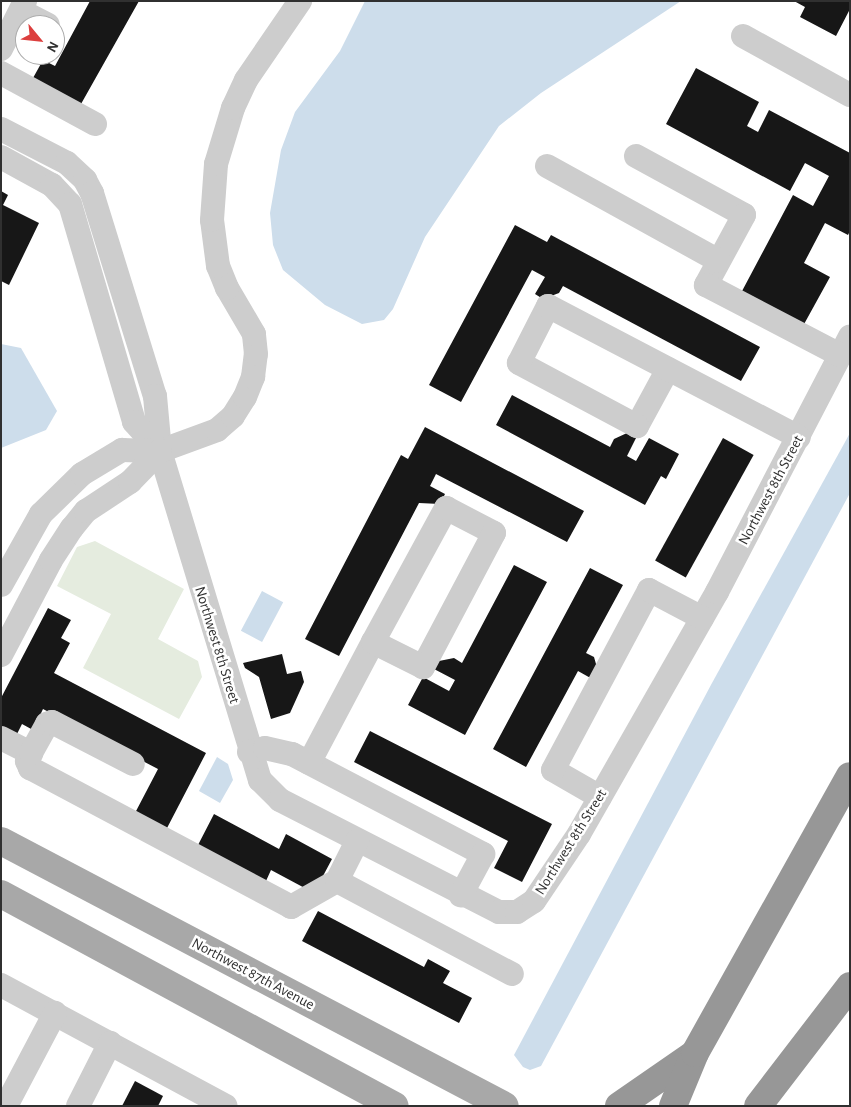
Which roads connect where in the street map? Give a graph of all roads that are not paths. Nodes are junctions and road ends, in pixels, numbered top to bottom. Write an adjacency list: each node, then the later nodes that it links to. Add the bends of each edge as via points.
1 (300, 1): 17 (street, via 246,80 233,108 216,164 213,240 227,288 254,334 253,378 233,416 217,430)
2 (23, 6): 3 (street); 5 (street)
3 (36, 15)
4 (743, 36): 7 (street)
5 (1, 49)
6 (1, 73): 8 (street)
7 (848, 90)
8 (95, 124)
9 (1, 129): 17 (street, via 68,163 85,180 92,193 155,396)
10 (636, 156): 13 (street, via 744,215)
11 (1, 157): 17 (street, via 52,185 70,204 134,422)
12 (547, 166): 13 (street)
13 (719, 261): 14 (street, via 706,285)
14 (845, 346): 16 (street, Northwest 8th Street)
15 (668, 369): 15 (street, via 548,306 519,363 637,426); 16 (street)
16 (799, 437): 19 (street, Northwest 8th Street)
17 (160, 451): 18 (street, via 122,450 82,474 41,514); 21 (street, via 130,482 98,502 72,528 51,560); 23 (street, Northwest 8th Street)
18 (1, 586)
19 (702, 618): 28 (street, Northwest 8th Street); 28 (street, via 649,590 554,770)
20 (373, 642): 20 (street, via 446,508 494,533 423,667); 25 (street)
21 (1, 655)
22 (1, 738): 24 (street)
23 (249, 752): 25 (street, via 265,748 281,750); 30 (street, Northwest 8th Street, via 260,780 269,791)
24 (31, 753): 26 (street, via 47,724 52,722); 31 (street, via 27,761 30,768 291,907)
25 (309, 763): 33 (street, via 483,854)
26 (134, 764)
27 (850, 776): 39 (highway)
28 (600, 797): 33 (street, Northwest 8th Street, via 548,882 526,908 508,914)
29 (1, 841): 44 (main road, Northwest 87th Avenue)
30 (357, 841): 31 (street); 33 (street, Northwest 8th Street)
31 (337, 881): 34 (street)
32 (1, 894): 43 (main road)
33 (461, 895)
34 (512, 974)
35 (1, 985): 37 (street)
36 (850, 986): 47 (highway)
37 (55, 1013): 38 (street); 40 (street)
38 (110, 1043): 41 (street); 42 (street)
39 (695, 1053): 45 (highway); 46 (highway)
40 (7, 1104)
41 (78, 1106)
42 (226, 1106)
43 (396, 1106)
44 (505, 1106)
45 (619, 1106)
46 (673, 1106)
47 (758, 1106)

